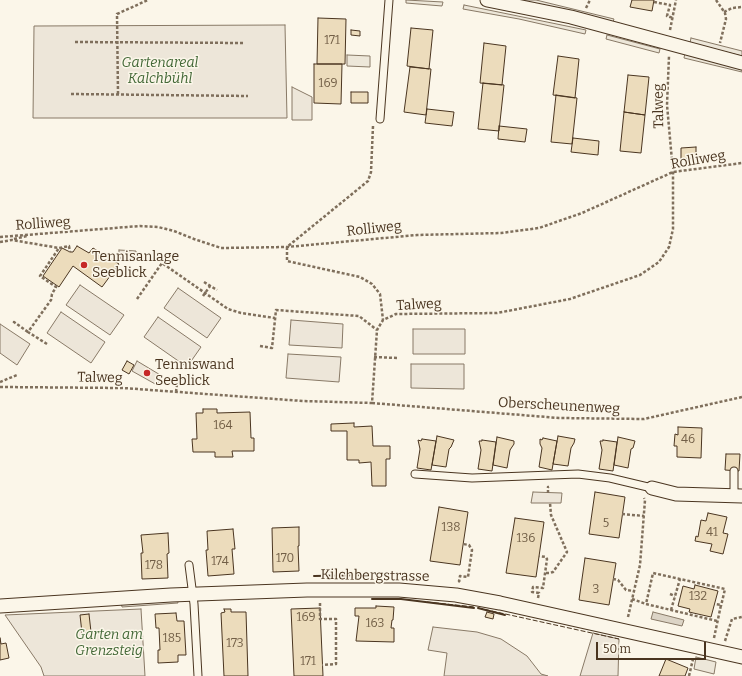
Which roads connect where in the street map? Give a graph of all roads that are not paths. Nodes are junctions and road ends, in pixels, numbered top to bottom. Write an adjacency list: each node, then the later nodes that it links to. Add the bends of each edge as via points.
1 (389, 0): 4 (lane)
2 (487, 0): 3 (street, via 571,17)
3 (742, 63)
4 (380, 119)
5 (734, 471): 8 (lane)
6 (415, 474): 7 (lane, via 472,478 578,474 610,478)
7 (652, 488): 8 (street, via 676,494)
8 (738, 496)
9 (189, 565): 10 (lane)
10 (193, 594): 11 (street, Kilchbergstrasse); 12 (street, Kilchbergstrasse, via 354,590 428,592 500,603); 13 (lane)
11 (0, 606)
12 (742, 657)
13 (198, 676)

